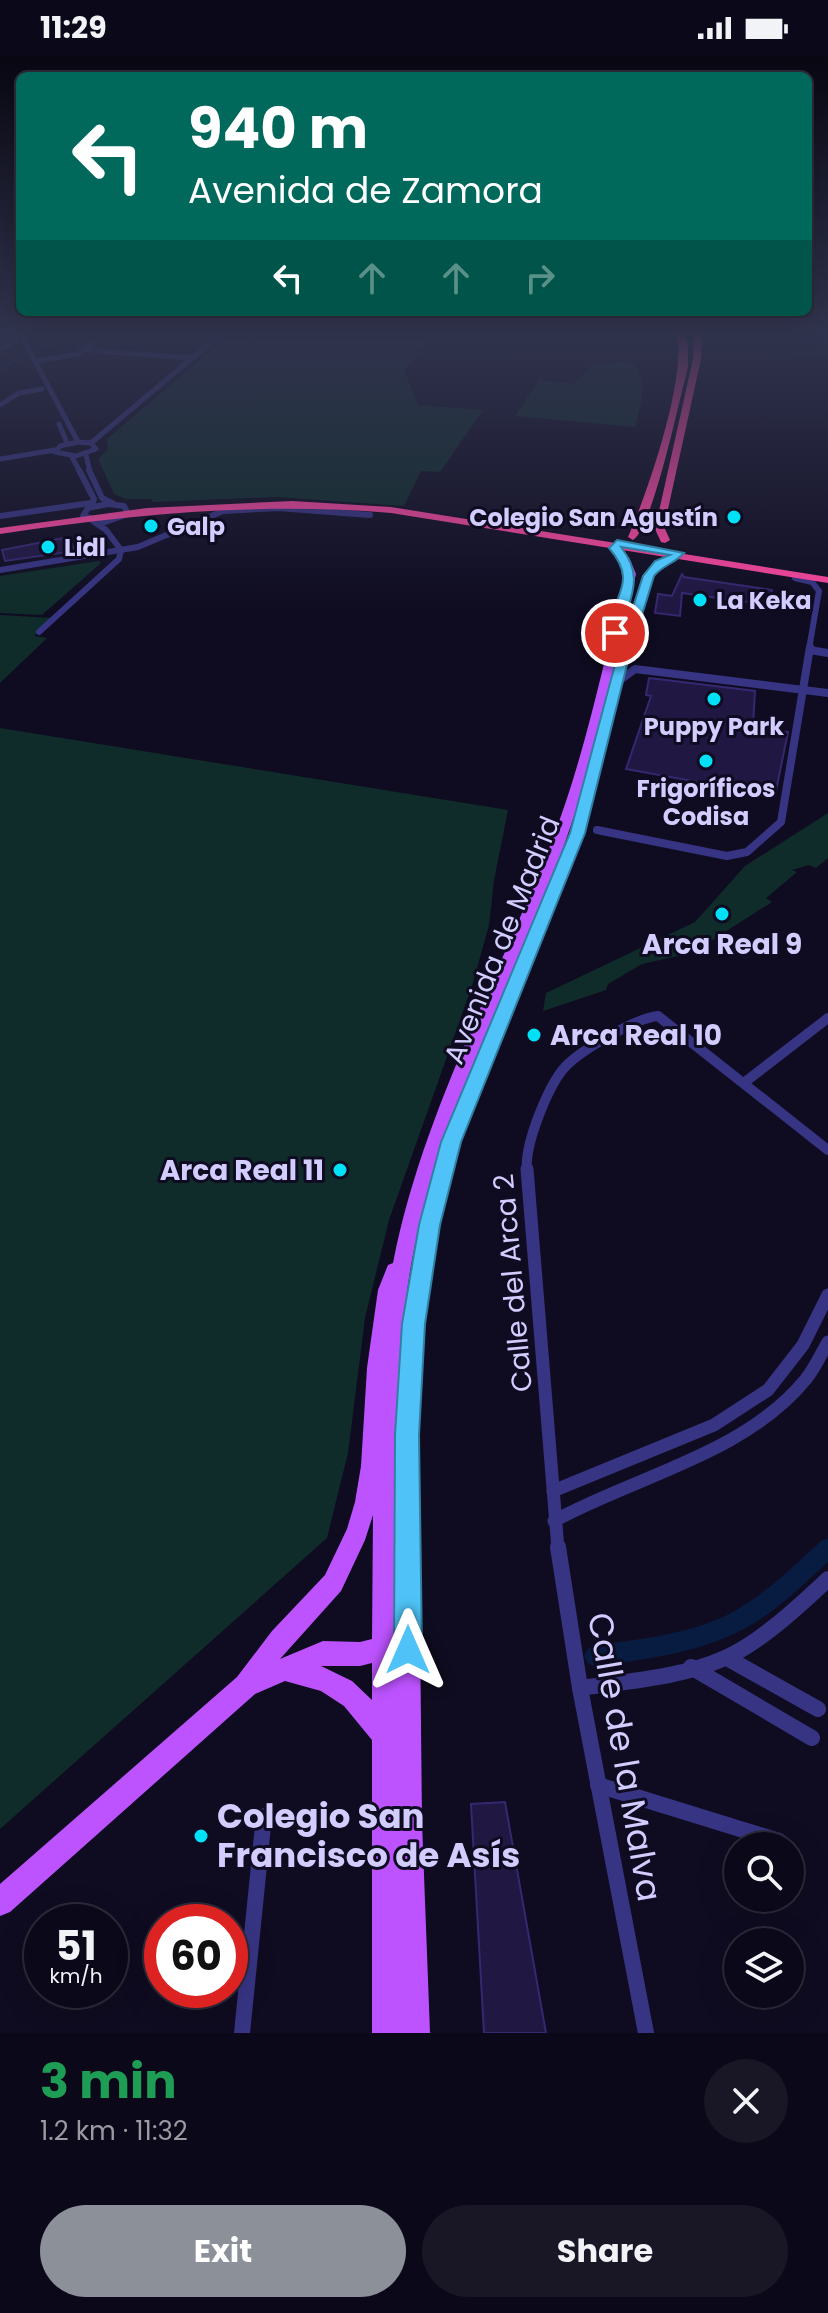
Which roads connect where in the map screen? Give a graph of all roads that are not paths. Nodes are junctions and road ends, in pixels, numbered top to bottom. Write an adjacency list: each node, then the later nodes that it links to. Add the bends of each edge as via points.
1 (59, 425): 9 (street)
2 (68, 425): 7 (street)
3 (111, 425): 8 (street)
4 (668, 425): 23 (highway, Avenida de Madrid, via 647,506)
5 (682, 425): 15 (highway)
6 (692, 425): 15 (highway, via 682,472)
7 (78, 442): 8 (street); 9 (street)
8 (91, 442): 11 (street, via 96,449)
9 (67, 443): 10 (street)
10 (56, 452): 12 (street); 13 (street)
11 (86, 455): 12 (street); 16 (street, via 102,498)
12 (72, 457): 17 (street)
13 (0, 459)
14 (0, 508): 19 (street)
15 (663, 509): 24 (highway, via 660,529)
16 (123, 510): 17 (highway); 17 (street); 20 (highway, via 323,504); 22 (street)
17 (88, 513): 19 (street); 21 (highway); 22 (street)
18 (370, 515): 25 (street, via 228,510)
19 (0, 516)
20 (499, 526): 23 (highway); 23 (highway, via 588,547)
21 (0, 529)
22 (112, 534): 25 (street)
23 (623, 547): 24 (highway); 24 (highway); 26 (highway); 44 (main road, Avenida de Madrid, via 631,574 572,801 447,1108)
24 (673, 549): 26 (highway); 28 (highway); 29 (highway)
25 (121, 550): 27 (street); 32 (street, via 119,559)
26 (659, 563): 35 (main road, Avenida de Madrid, via 648,576)
27 (0, 570)
28 (762, 571): 29 (highway); 30 (street, via 812,582 819,591)
29 (828, 577)
30 (816, 613): 31 (street); 33 (street)
31 (828, 615)
32 (39, 632)
33 (810, 650): 34 (street); 38 (street)
34 (828, 653)
35 (623, 657): 36 (street); 37 (main road, Avenida de Madrid)
36 (635, 669): 37 (street); 38 (street)
37 (616, 683): 50 (main road, Avenida de Madrid, via 577,833 451,1142 429,1225 414,1324 408,1419)
38 (803, 690): 39 (street); 40 (street, via 781,822 747,852 727,856)
39 (828, 693)
40 (597, 830)
41 (828, 1018): 42 (street)
42 (745, 1082): 43 (street, Calle del Arca 2); 47 (street, Calle del Arca 2, via 666,1020 647,1017 565,1067 532,1130 526,1163)
43 (828, 1150)
44 (408, 1240): 51 (main road, Avenida de Madrid, via 389,1383); 55 (main road, Avenida de Madrid, via 388,1290 372,1466 357,1532 333,1583 280,1639)
45 (828, 1295): 47 (street, via 803,1345 768,1390 714,1425)
46 (828, 1342): 48 (street, via 800,1385 731,1440 585,1501)
47 (553, 1491): 48 (street, Calle de la Malva)
48 (554, 1521): 56 (street, Calle de la Malva)
49 (828, 1579): 52 (street, via 788,1616)
50 (408, 1624): 51 (main road); 66 (main road, Avenida de Madrid)
51 (383, 1648): 54 (main road, via 360,1654 323,1653); 58 (main road, Avenida de Madrid)
52 (727, 1658): 53 (street); 57 (street)
53 (691, 1667): 56 (street, via 676,1674); 59 (street)
54 (288, 1670): 55 (main road); 58 (main road, via 326,1678 353,1694)
55 (246, 1686): 63 (main road)
56 (580, 1688): 60 (street, Calle de la Malva)
57 (818, 1709)
58 (383, 1734): 65 (main road, Avenida de Madrid)
59 (812, 1738)
60 (598, 1785): 62 (street); 67 (street, Calle de la Malva)
61 (264, 1816): 64 (street)
62 (750, 1832)
63 (0, 1902)
64 (242, 2033)
65 (387, 2033)
66 (415, 2033)
67 (646, 2033)

